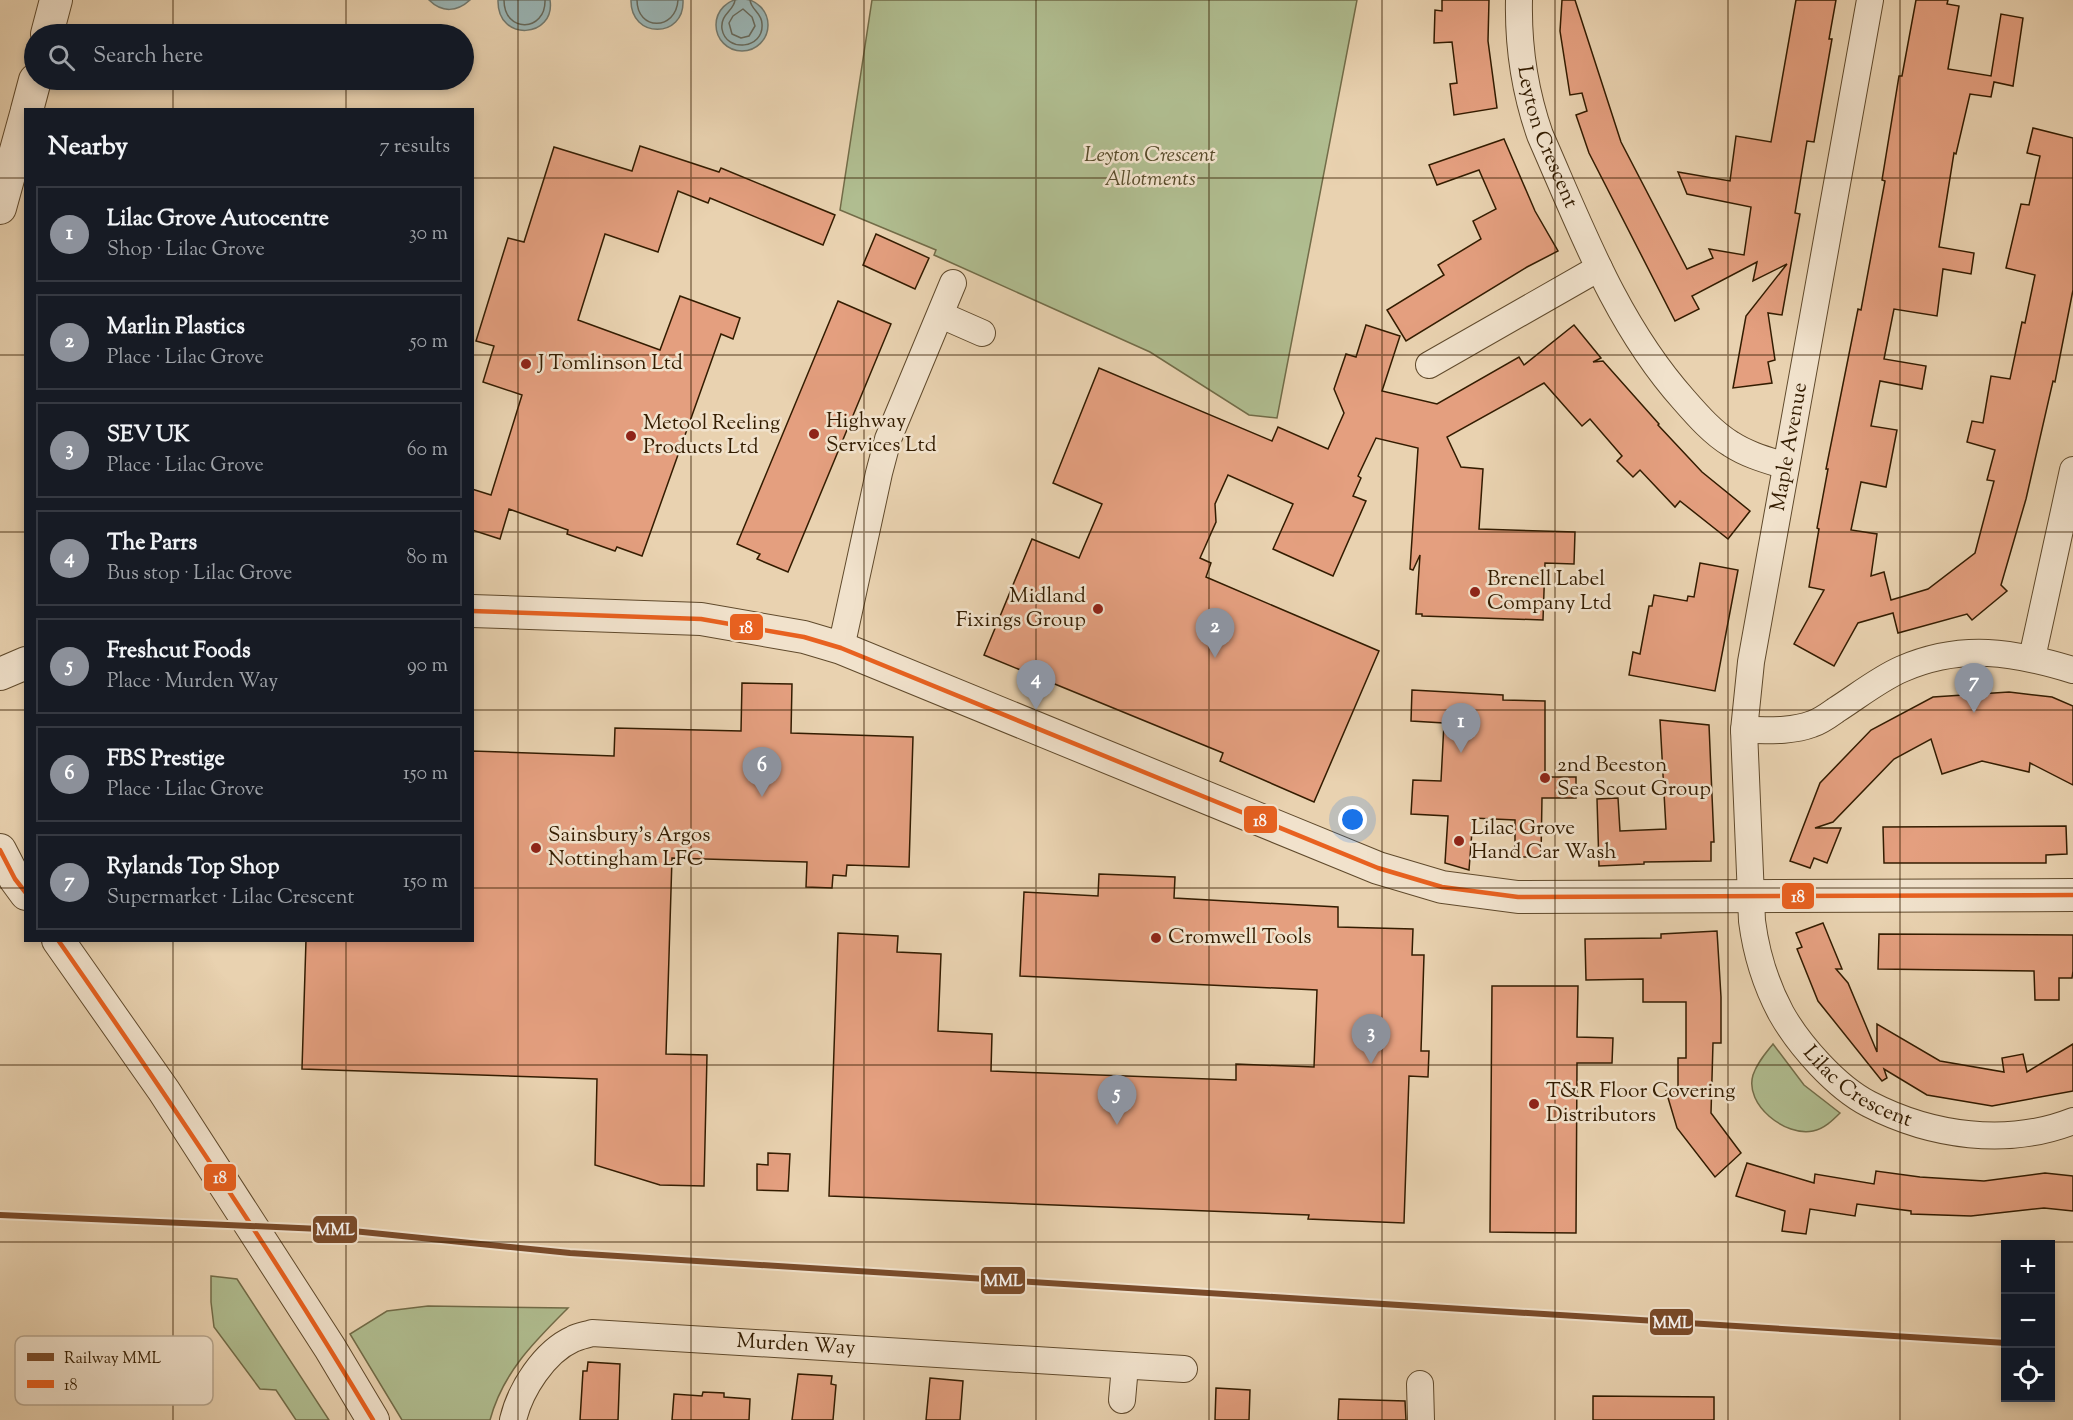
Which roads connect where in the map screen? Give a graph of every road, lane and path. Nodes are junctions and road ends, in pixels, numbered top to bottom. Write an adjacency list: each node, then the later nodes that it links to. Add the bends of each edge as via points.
1 (56, 0): 4 (street)
2 (1519, 0): 9 (street, Leyton Crescent, via 1524,81 1531,110)
3 (1869, 0): 14 (street, Maple Avenue)
4 (50, 24)
5 (32, 90): 6 (street)
6 (28, 108)
7 (24, 121): 8 (street)
8 (0, 208)
9 (1599, 268): 13 (street); 14 (street, Leyton Crescent, via 1642,346 1699,417 1729,443 1752,456)
10 (953, 283): 11 (street)
11 (941, 315): 12 (street); 17 (street, via 888,439)
12 (982, 333)
13 (1429, 365)
14 (1786, 466): 22 (street, Maple Avenue, via 1751,662)
15 (2073, 470): 18 (street)
16 (474, 611): 17 (street, via 701,619 804,637)
17 (841, 648): 26 (street, via 1378,867 1442,887 1518,897)
18 (2032, 658): 20 (street); 22 (street, via 1978,652 1945,656 1903,669 1814,724 1791,729)
19 (24, 664): 21 (street)
20 (2073, 670)
21 (0, 674)
22 (1744, 730): 26 (street, Maple Avenue)
23 (0, 850): 24 (street)
24 (14, 880)
25 (2073, 895): 26 (street)
26 (1750, 897): 28 (street, Lilac Crescent, via 1755,946 1780,1012 1820,1064 1868,1103 1935,1130 1966,1134 2004,1136)
27 (59, 942): 33 (street, via 164,1091)
28 (2073, 1121)
29 (1125, 1366): 30 (street, Murden Way); 32 (street); 34 (street, Murden Way, via 592,1333 572,1339 555,1351 534,1374)
30 (1184, 1369)
31 (1420, 1384): 35 (street)
32 (1122, 1400)
33 (373, 1420)
34 (513, 1420)
35 (1421, 1420)

